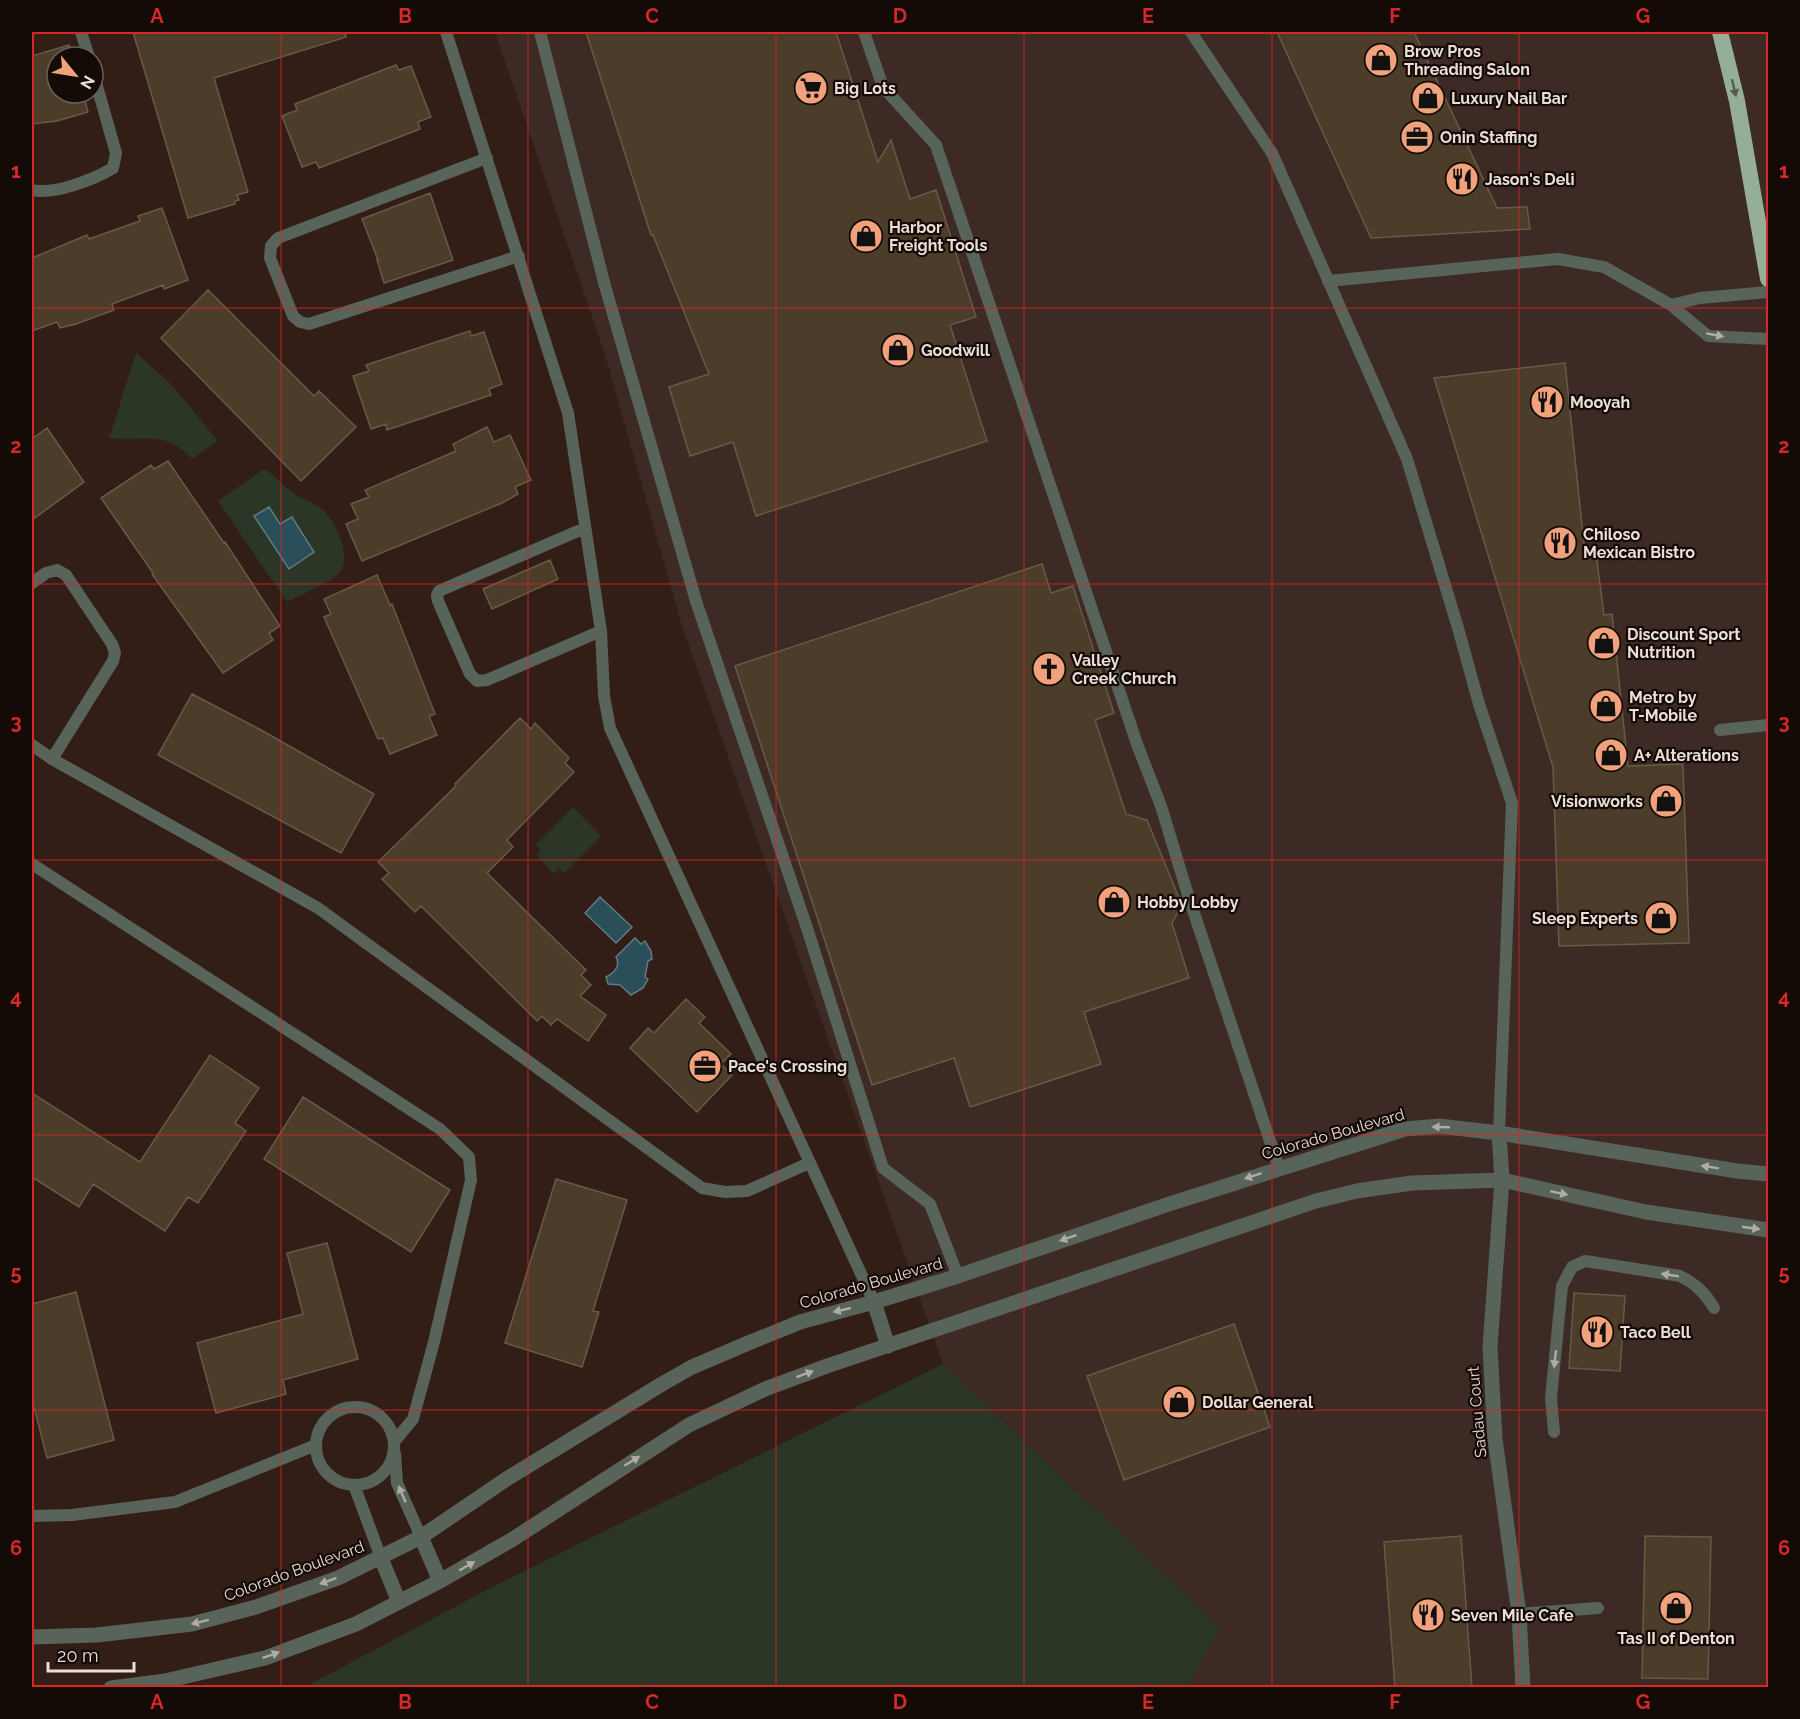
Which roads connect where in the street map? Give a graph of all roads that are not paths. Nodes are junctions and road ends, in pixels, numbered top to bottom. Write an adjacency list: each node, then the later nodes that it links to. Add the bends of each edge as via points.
1 (446, 32): 7 (lane)
2 (540, 32): 29 (lane, via 605,286 696,601 883,1168 930,1204)
3 (864, 32): 25 (lane, via 883,87 936,145 1161,806)
4 (1191, 32): 11 (lane, via 1272,153)
5 (1720, 32): 10 (highway, one-way to 10, via 1737,101)
6 (102, 105): 8 (lane, via 116,153 113,168 97,178 75,184 43,192)
7 (487, 158): 9 (lane); 9 (lane, via 278,238 271,246 270,258 293,315 309,324)
8 (32, 190)
9 (519, 256): 15 (lane, via 568,413)
10 (1768, 279)
11 (1329, 281): 13 (lane, via 1558,259 1604,267); 23 (lane, via 1407,459 1512,803)
12 (1768, 292): 13 (lane, via 1700,298)
13 (1671, 305): 14 (lane, one-way to 14, via 1708,336)
14 (1768, 339)
15 (585, 528): 17 (lane); 17 (lane, via 437,595 470,674 477,681)
16 (32, 583): 21 (lane, via 57,570 66,575 115,653)
17 (601, 630): 24 (lane, via 604,696 610,728)
18 (1768, 726): 19 (lane)
19 (1720, 730)
20 (32, 745): 21 (lane)
21 (52, 759): 24 (lane, via 318,908 702,1188 747,1191)
22 (32, 864): 35 (lane, via 440,1129 469,1157 471,1180 431,1351 413,1419)
23 (1499, 1133): 25 (street, Colorado Boulevard, one-way to 25, via 1439,1126 1405,1129); 26 (street, Colorado Boulevard, one-way to 23); 27 (street, Sadau Court)
24 (809, 1163): 30 (lane)
25 (1279, 1168): 29 (street, Colorado Boulevard, one-way to 29)
26 (1768, 1174)
27 (1502, 1180): 28 (street, one-way to 28, via 1646,1212); 32 (street, via 1412,1183 1316,1201); 43 (street, Sadau Court, via 1490,1347 1495,1439)
28 (1768, 1230)
29 (958, 1276): 30 (street, Colorado Boulevard)
30 (873, 1302): 32 (street); 38 (street, Colorado Boulevard, one-way to 38, via 800,1322 692,1367 508,1478)
31 (1714, 1308): 33 (lane, one-way to 33, via 1704,1293 1680,1276 1585,1261 1572,1267 1562,1286 1551,1398)
32 (888, 1346): 40 (street, one-way to 32, via 513,1539 689,1425 765,1389)
33 (1554, 1432)
34 (316, 1445): 35 (lane, via 319,1432 331,1417 348,1408 361,1407 383,1419 391,1430); 36 (lane, via 321,1463 331,1477); 37 (lane, via 174,1502)
35 (394, 1445): 36 (lane, via 391,1460 377,1479); 38 (lane, one-way to 35, via 397,1483)
36 (354, 1485): 39 (lane)
37 (32, 1516)
38 (421, 1537): 39 (street, Colorado Boulevard); 40 (street)
39 (381, 1558): 41 (street); 44 (street, Colorado Boulevard, one-way to 44, via 256,1607 192,1624 97,1635)
40 (440, 1581): 41 (street)
41 (399, 1602): 45 (street, one-way to 41, via 165,1681 265,1658 356,1624)
42 (1598, 1608): 43 (lane)
43 (1519, 1614): 46 (street, Sadau Court)
44 (32, 1637)
45 (111, 1688)
46 (1523, 1688)

